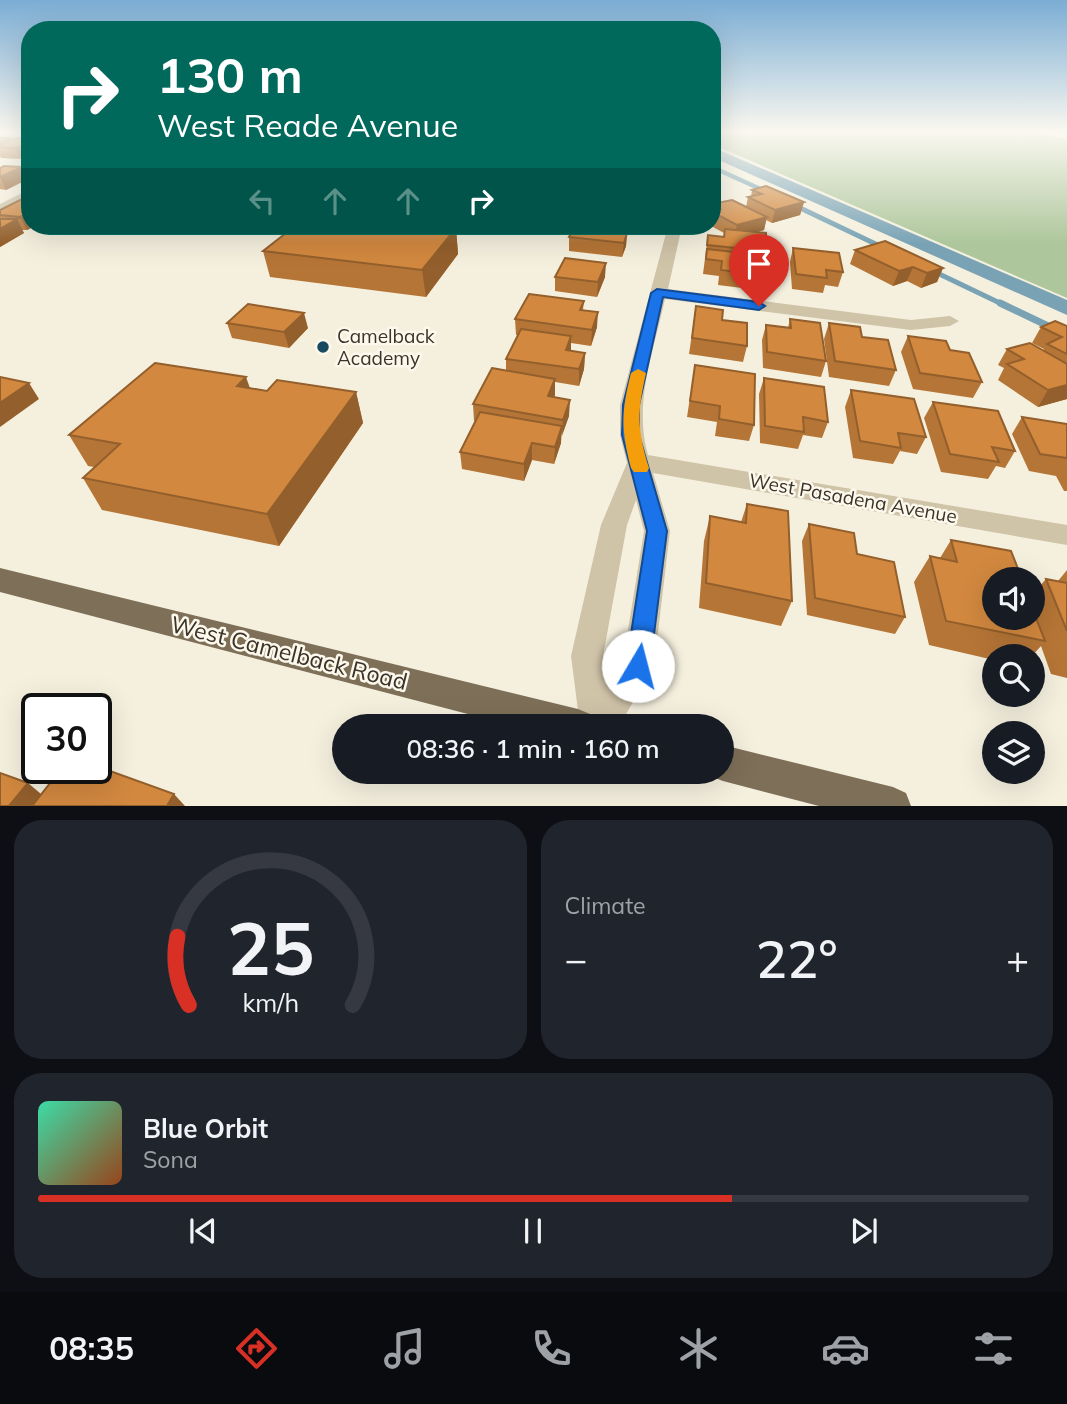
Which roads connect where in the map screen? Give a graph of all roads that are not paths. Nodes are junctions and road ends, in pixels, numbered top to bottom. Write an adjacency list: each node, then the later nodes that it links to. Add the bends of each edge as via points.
1 (21, 197): 2 (street)
2 (3, 206)
3 (673, 235): 4 (street)
4 (657, 293): 5 (street, via 911,325); 6 (street, via 631,405 631,435)
5 (950, 321)
6 (639, 462): 7 (street, West Pasadena Avenue); 10 (street, via 614,525 587,656); 11 (street, via 657,531 638,666)
7 (1067, 535)
8 (0, 580): 9 (main road, West Camelback Road)
9 (530, 714)
10 (597, 714)
11 (607, 714)
12 (734, 766): 13 (main road)
13 (893, 806)

